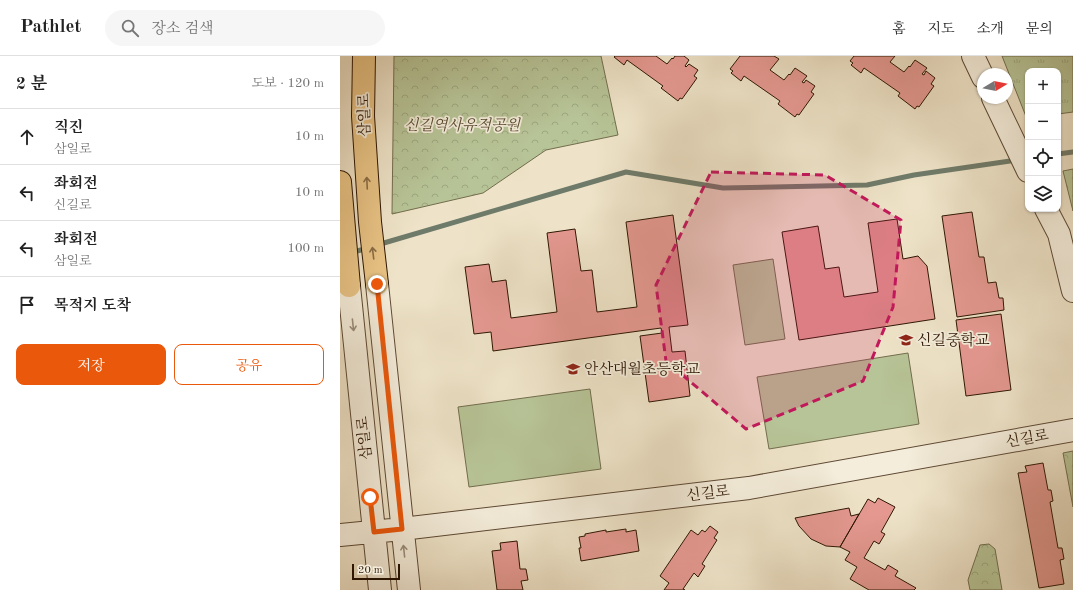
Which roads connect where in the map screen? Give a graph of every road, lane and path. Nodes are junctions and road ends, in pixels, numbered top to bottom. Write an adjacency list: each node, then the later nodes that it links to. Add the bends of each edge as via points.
1 (364, 56): 8 (main road, 삼일로, one-way to 1, via 363,116)
2 (973, 56): 3 (street)
3 (979, 68)
4 (996, 104): 5 (street)
5 (1025, 164)
6 (340, 182): 9 (main road)
7 (1048, 212): 10 (street, via 1059,234)
8 (377, 284): 12 (street, 삼일로)
9 (349, 286): 13 (street, 삼일로, one-way to 13)
10 (1073, 291)
11 (1073, 430): 12 (street, 신길로, via 749,488)
12 (402, 529): 13 (street, 신길로); 16 (street, 삼일로, one-way to 12)
13 (374, 532): 14 (street, 신길로); 15 (street, 삼일로)
14 (340, 535)
15 (380, 590)
16 (408, 590)

